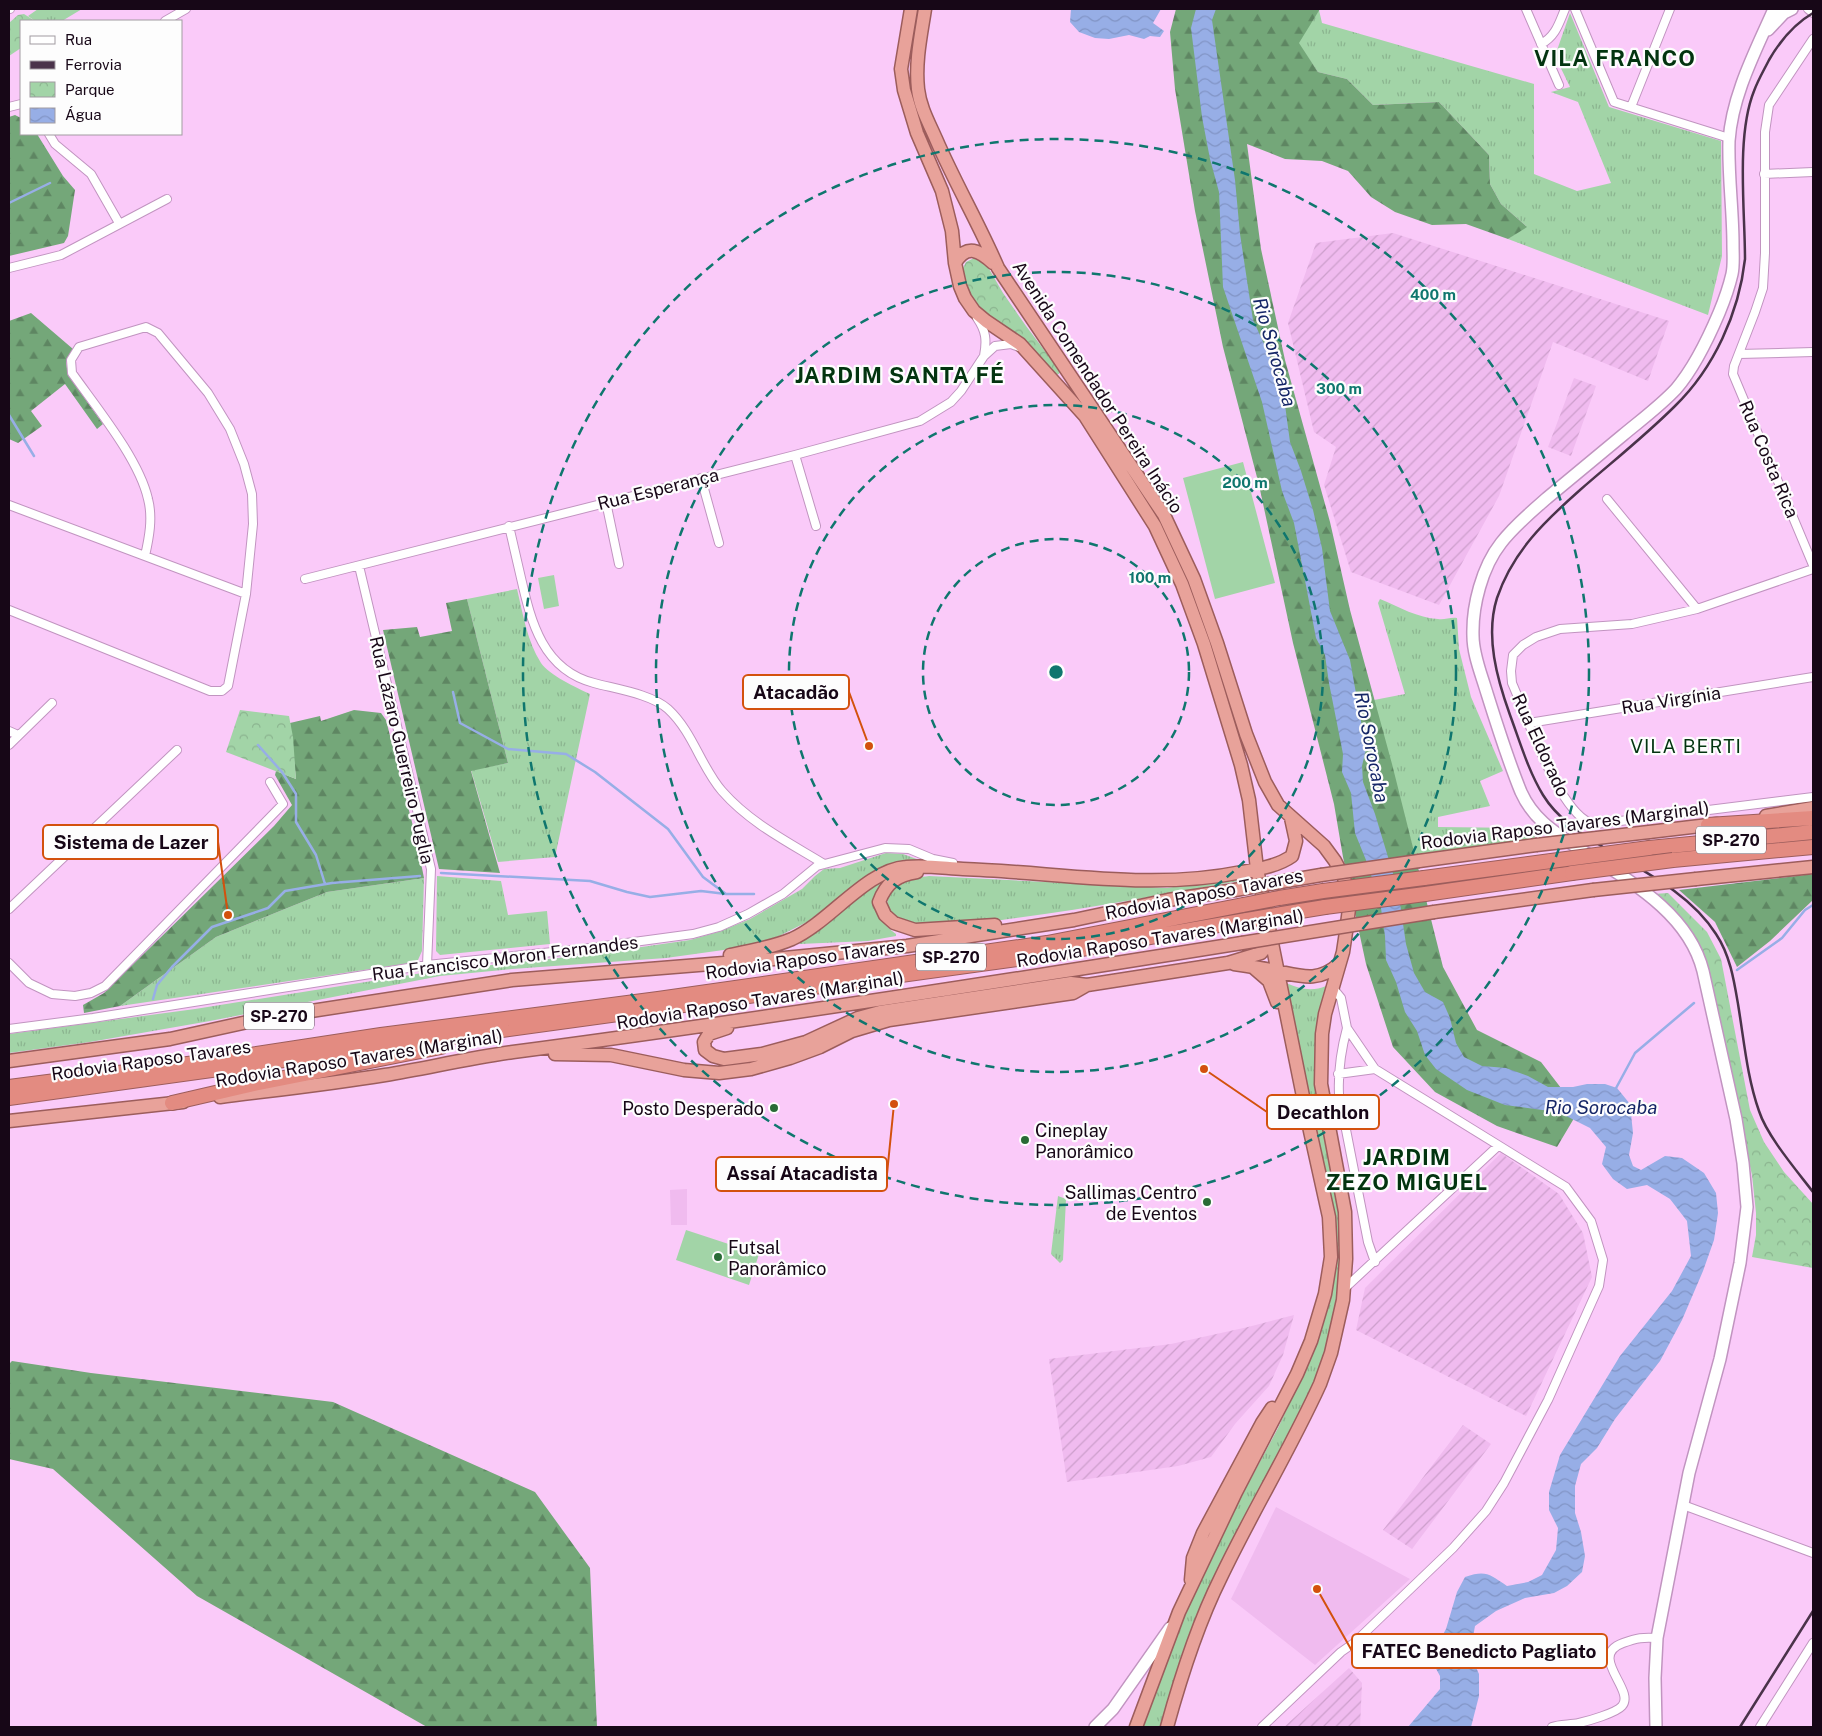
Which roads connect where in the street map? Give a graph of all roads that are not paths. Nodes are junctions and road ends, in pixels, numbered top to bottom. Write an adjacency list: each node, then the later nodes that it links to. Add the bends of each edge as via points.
1 (186, 9): 12 (street)
2 (911, 9): 24 (highway, Avenida Comendador Pereira Inácio, via 901,69 904,90 917,133 942,191 952,231)
3 (925, 9): 26 (highway, Avenida Comendador Pereira Inácio, via 916,69 918,91 941,152)
4 (1526, 9): 15 (street)
5 (1565, 9): 15 (street, via 1555,32)
6 (1575, 9): 17 (street, via 1614,102)
7 (1670, 9): 17 (street)
8 (1774, 9): 13 (main road)
9 (1792, 9): 13 (main road)
10 (1808, 9): 11 (street)
11 (1813, 13)
12 (167, 20)
13 (1761, 37): 19 (main road, via 1737,100)
14 (1813, 39): 21 (street, Rua Costa Rica, via 1769,105)
15 (1541, 44): 16 (street)
16 (1559, 85)
17 (1631, 107): 19 (street)
18 (50, 135): 23 (street, via 55,144 91,174)
19 (1730, 138): 105 (main road, via 1732,273 1708,338 1677,387 1657,407 1533,510 1501,543 1484,571 1473,637 1476,658 1508,753 1527,803 1535,815 1549,829 1654,900 1678,923 1701,962 1736,1119 1747,1207 1740,1263 1720,1359)
20 (1813, 172): 21 (street)
21 (1764, 174): 29 (street, Rua Costa Rica, via 1763,288)
22 (167, 199): 23 (street)
23 (119, 223): 25 (street, via 61,255)
24 (955, 263): 26 (highway, via 964,254 975,250 982,252); 27 (highway, Avenida Comendador Pereira Inácio, via 960,286)
25 (9, 268)
26 (998, 268): 59 (highway, Avenida Comendador Pereira Inácio, via 1164,515 1194,579 1265,782 1278,805)
27 (969, 304): 30 (street, Rua Esperança, via 985,331); 31 (highway, Avenida Comendador Pereira Inácio)
28 (1813, 352): 29 (street)
29 (1740, 354): 42 (street, Rua Costa Rica, via 1733,374)
30 (984, 356): 31 (street, Rua Esperança, via 994,346 1011,344); 32 (street, Rua Esperança, via 962,391 951,402 920,421)
31 (1032, 356): 63 (highway, Avenida Comendador Pereira Inácio, via 1085,416 1155,526 1182,584 1241,765)
32 (795, 455): 33 (street, Rua Esperança); 38 (street)
33 (702, 478): 35 (street, Rua Esperança); 39 (street)
34 (1607, 499): 47 (street)
35 (606, 502): 37 (street, Rua Esperança); 41 (street)
36 (9, 505): 40 (street)
37 (508, 526): 43 (street, Rua Esperança); 65 (street, via 530,616 551,655 565,670 588,682 652,700 667,708 681,723 722,791 748,816)
38 (816, 526)
39 (719, 543)
40 (146, 556): 46 (street); 46 (street, via 150,529 148,499 134,464 72,373 71,360 80,347 146,327 158,333 208,393 230,429 244,464 252,494 253,524)
41 (619, 564)
42 (1813, 565)
43 (359, 566): 45 (street, Rua Esperança); 80 (street, Rua Lázaro Guerreiro Puglia, via 431,869)
44 (1813, 570): 47 (street, Rua Eldorado)
45 (305, 579)
46 (246, 594): 48 (street, via 228,686 222,691 210,691)
47 (1697, 609): 51 (street, Rua Eldorado, via 1632,624 1560,629 1523,645 1513,655 1511,671 1512,683)
48 (9, 610)
49 (1813, 677): 51 (street, Rua Virgínia)
50 (52, 703): 53 (street)
51 (1529, 723): 57 (street, Rua Eldorado, via 1567,802 1585,820 1596,824)
52 (9, 731): 53 (street)
53 (18, 735): 54 (street)
54 (9, 745)
55 (177, 750): 74 (street)
56 (270, 782): 77 (street, via 283,804 105,986 75,996 52,994 29,983)
57 (1813, 797)
58 (1813, 808): 61 (highway, Rodovia Raposo Tavares (Marginal) / SP-270)
59 (1290, 816): 66 (highway, via 1295,848 1292,856); 79 (highway, Avenida Comendador Pereira Inácio, via 1324,846 1344,878 1350,901)
60 (1813, 818): 61 (highway)
61 (1708, 825): 72 (highway, Rodovia Raposo Tavares (Marginal) / SP-270, bridge)
62 (1813, 832): 95 (highway, Rodovia Raposo Tavares / SP-270, bridge, via 1649,848 1324,892 1028,946)
63 (1253, 836): 66 (highway, via 1265,856); 70 (highway, Avenida Comendador Pereira Inácio); 71 (highway, via 1247,860)
64 (1813, 847): 90 (highway, Rodovia Raposo Tavares / SP-270, bridge, via 1572,873 1247,920 1047,955)
65 (824, 864): 69 (street, Rua Francisco Moron Fernandes, via 897,847); 80 (street, Rua Francisco Moron Fernandes, via 812,869 783,894 748,914 693,934)
66 (1275, 864): 70 (highway)
67 (1813, 867): 86 (highway, Rodovia Raposo Tavares (Marginal) / SP-270, bridge, via 1593,890 1434,912)
68 (964, 869): 69 (highway); 75 (highway, via 914,872 896,878 884,889 880,902 885,915 894,923 915,930); 82 (highway, via 905,866 884,873 864,886 793,939 754,951)
69 (980, 869): 71 (highway, via 1130,880)
70 (1257, 869): 71 (highway); 76 (highway, Avenida Comendador Pereira Inácio)
71 (1229, 875)
72 (1321, 875): 73 (highway, Rodovia Raposo Tavares / SP-270, bridge)
73 (1235, 890): 75 (highway, Rodovia Raposo Tavares (Marginal) / SP-270)
74 (9, 909)
75 (1074, 920): 82 (highway, Rodovia Raposo Tavares (Marginal) / SP-270, via 907,946)
76 (1272, 941): 78 (highway, via 1261,953); 83 (highway, Avenida Comendador Pereira Inácio)
77 (9, 962)
78 (1228, 963): 81 (highway); 84 (highway)
79 (1339, 964): 83 (highway, via 1332,971 1310,977); 85 (highway, Avenida Comendador Pereira Inácio)
80 (427, 965): 89 (street, Rua Francisco Moron Fernandes)
81 (1252, 967): 83 (highway); 87 (highway, via 1269,981 1280,1014)
82 (654, 968): 92 (highway, Rodovia Raposo Tavares (Marginal) / SP-270, via 512,980 266,1018 170,1039)
83 (1277, 971): 87 (highway, Avenida Comendador Pereira Inácio)
84 (1087, 985): 86 (highway, via 1071,983 880,1012 858,1018 806,1042 762,1054 724,1058 705,1050 704,1042 709,1034 723,1028); 91 (highway, via 1073,993 876,1023 790,1058 751,1070 719,1074 611,1055)
85 (1332, 987): 88 (street, via 1341,998); 103 (highway, Avenida Comendador Pereira Inácio, via 1322,1034 1321,1084 1345,1212)
86 (847, 1004): 91 (highway, Rodovia Raposo Tavares (Marginal) / SP-270)
87 (1288, 1023): 104 (highway, Avenida Comendador Pereira Inácio, via 1329,1217 1331,1257 1325,1294)
88 (1347, 1028): 93 (street); 94 (street)
89 (9, 1029)
90 (495, 1032): 96 (highway, Rodovia Raposo Tavares / SP-270); 97 (highway, via 430,1050)
91 (510, 1052): 97 (highway, Rodovia Raposo Tavares (Marginal) / SP-270, via 356,1079)
92 (9, 1062)
93 (1375, 1069): 94 (street); 101 (street)
94 (1338, 1074): 102 (street, via 1339,1094 1368,1242)
95 (9, 1087)
96 (9, 1098)
97 (172, 1103): 98 (highway, Rodovia Raposo Tavares (Marginal) / SP-270)
98 (66, 1115): 99 (highway, Rodovia Raposo Tavares (Marginal) / SP-270); 100 (main road)
99 (9, 1121)
100 (9, 1125)
101 (1498, 1146): 102 (street); 114 (street, via 1566,1187 1591,1221 1603,1260 1599,1286 1548,1400 1486,1511 1453,1548)
102 (1375, 1262): 103 (street)
103 (1344, 1289): 113 (highway, Avenida Comendador Pereira Inácio, via 1320,1384 1200,1624)
104 (1311, 1341): 107 (highway); 107 (highway, via 1262,1423 1203,1533 1193,1558)
105 (1683, 1505): 106 (street); 109 (main road)
106 (1813, 1553)
107 (1190, 1589): 108 (highway)
108 (1177, 1618): 111 (main road, via 1113,1709); 112 (highway)
109 (1658, 1638): 115 (street, via 1638,1637 1614,1646 1610,1654 1611,1666 1623,1692 1622,1706 1579,1723); 116 (main road)
110 (1813, 1643): 117 (street)
111 (1095, 1727)
112 (1136, 1727)
113 (1167, 1727)
114 (1262, 1727)
115 (1552, 1727)
116 (1656, 1727)
117 (1760, 1727)

